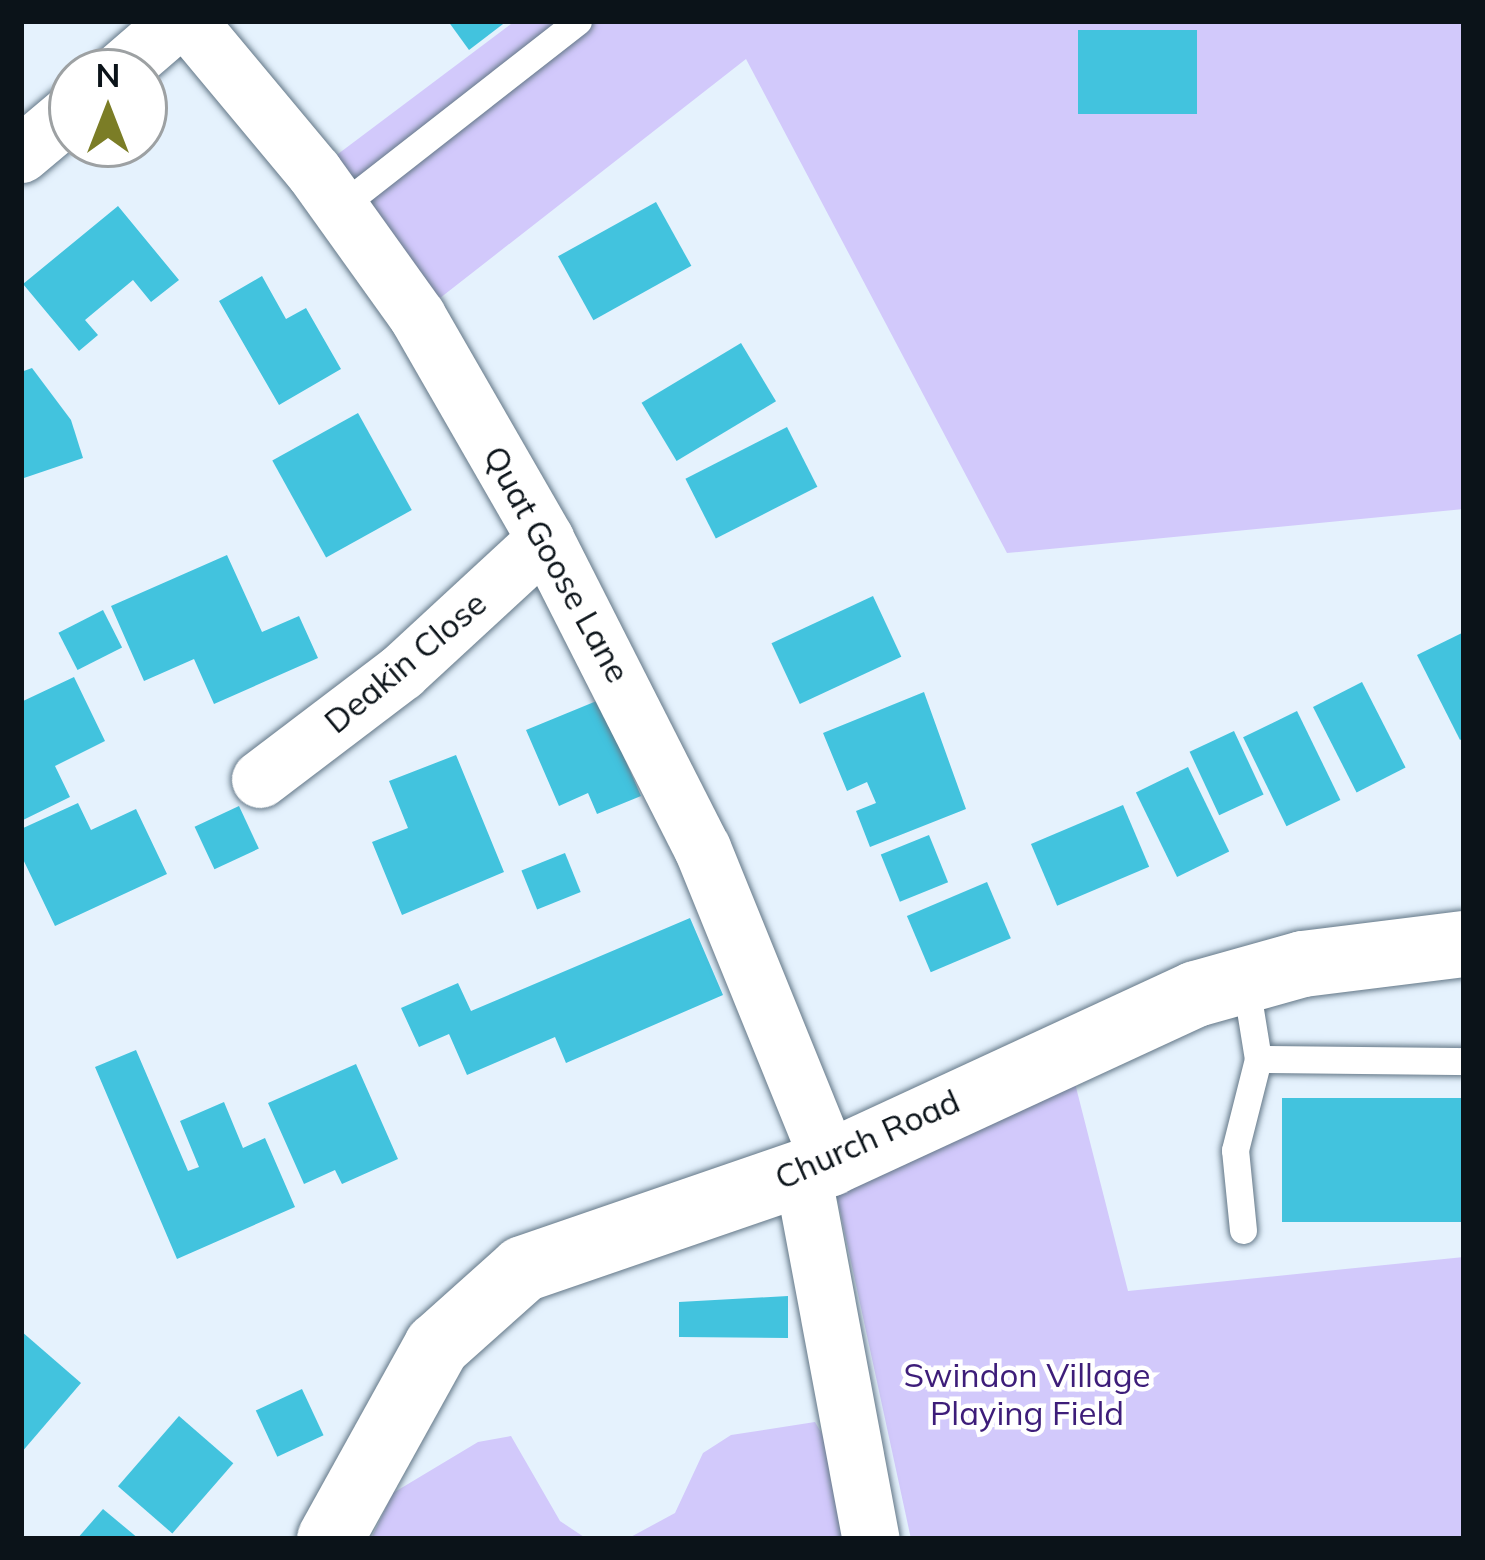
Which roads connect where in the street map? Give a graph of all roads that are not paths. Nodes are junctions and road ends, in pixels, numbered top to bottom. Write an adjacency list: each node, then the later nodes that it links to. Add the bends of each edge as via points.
1 (177, 21): 4 (street)
2 (188, 21): 7 (street, Quat Goose Lane)
3 (578, 21): 7 (lane)
4 (146, 48)
5 (48, 131): 6 (street)
6 (21, 154)
7 (340, 207): 8 (street, Quat Goose Lane, via 417,316)
8 (545, 538): 9 (street, Deakin Close, via 401,672); 14 (street, Quat Goose Lane, via 683,806)
9 (260, 779)
10 (1464, 944): 11 (street, Church Road)
11 (1245, 979): 12 (lane); 14 (street, Church Road, via 1066,1048)
12 (1258, 1059): 13 (lane); 15 (lane, via 1235,1150)
13 (1464, 1061)
14 (816, 1168): 16 (street, Church Road, via 559,1252 491,1291 437,1346); 17 (street, Quat Goose Lane)
15 (1243, 1230)
16 (330, 1539)
17 (872, 1539)

